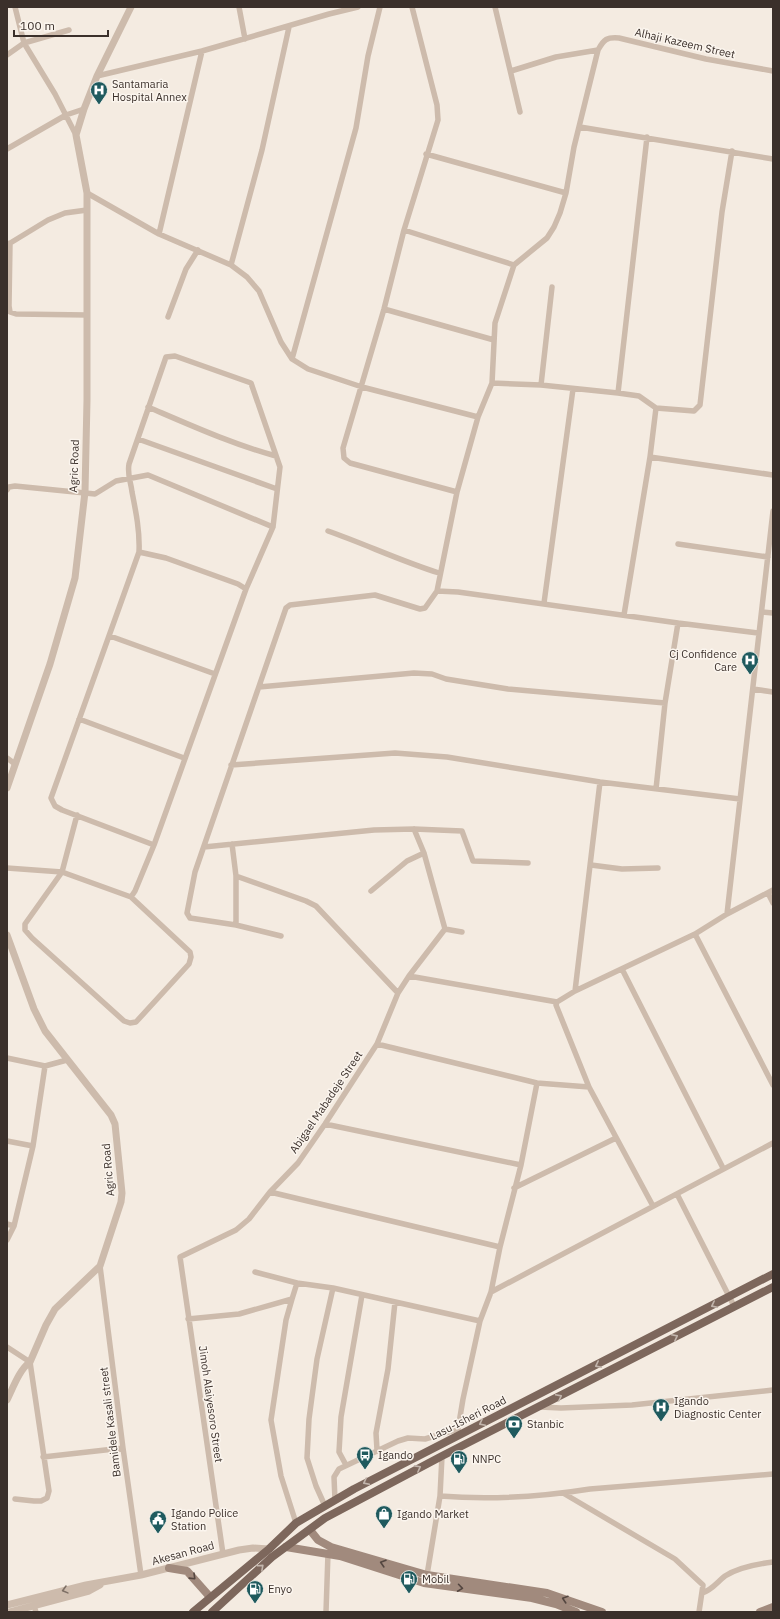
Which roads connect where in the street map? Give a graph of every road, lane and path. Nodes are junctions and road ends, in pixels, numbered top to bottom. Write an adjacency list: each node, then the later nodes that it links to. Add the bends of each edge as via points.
1 (15, 7): 11 (street)
2 (130, 7): 17 (street)
3 (239, 7): 10 (street)
4 (358, 7): 8 (street)
5 (380, 7): 42 (street, via 368,56 356,128)
6 (412, 7): 26 (street, via 437,105 438,120)
7 (495, 7): 15 (street)
8 (289, 27): 10 (street); 35 (street, via 262,150)
9 (69, 30): 11 (street)
10 (245, 39): 13 (street)
11 (24, 43): 14 (street); 20 (street)
12 (598, 50): 15 (street, via 556,57); 16 (street, Alhaji Kazeem Street, via 608,38 619,38 706,59); 21 (street)
13 (202, 51): 17 (street); 32 (street)
14 (7, 55)
15 (510, 71): 19 (street)
16 (773, 71)
17 (97, 76): 18 (street)
18 (84, 109): 20 (street); 22 (street)
19 (520, 112)
20 (66, 115): 22 (street); 24 (street)
21 (580, 126): 23 (street); 29 (street)
22 (76, 136): 28 (street, Agric Road)
23 (647, 137): 25 (street); 47 (street)
24 (7, 149)
25 (732, 151): 27 (street); 49 (street, via 722,212 700,405 694,411)
26 (426, 154): 29 (street); 31 (street)
27 (773, 159)
28 (87, 193): 30 (street, Agric Road); 32 (street)
29 (566, 193): 36 (street, via 550,233)
30 (88, 210): 33 (street, via 65,213 48,220); 39 (street, Agric Road)
31 (404, 230): 36 (street); 38 (street)
32 (159, 234): 34 (street)
33 (9, 244): 39 (street, via 10,312)
34 (198, 250): 35 (street); 40 (street, via 186,269)
35 (231, 265): 42 (street, via 259,291 281,342)
36 (514, 265): 41 (street, via 495,323)
37 (552, 288): 44 (street)
38 (384, 309): 41 (street); 45 (street)
39 (87, 315): 58 (street, Agric Road)
40 (168, 317)
41 (494, 340): 43 (street)
42 (292, 359): 45 (street, via 308,369)
43 (492, 383): 44 (street); 50 (street)
44 (541, 385): 46 (street)
45 (362, 386): 50 (street); 59 (street, via 343,448 344,458 350,463)
46 (573, 389): 47 (street); 70 (street)
47 (618, 393): 49 (street, via 638,396)
48 (148, 407): 51 (street); 52 (street, via 253,450); 52 (street, via 166,357 175,356 252,383)
49 (656, 408): 53 (street)
50 (478, 418): 59 (street)
51 (138, 439): 55 (street, via 129,464); 56 (street)
52 (276, 456): 56 (street, via 280,467)
53 (650, 457): 54 (street); 73 (street)
54 (773, 475)
55 (128, 477): 58 (street, via 116,480 95,494); 61 (street, via 148,475); 65 (street, via 140,537)
56 (278, 489): 61 (street)
57 (7, 490): 58 (street, via 15,486)
58 (85, 492): 85 (street, Agric Road, via 72,591)
59 (457, 492): 67 (street)
60 (773, 511): 62 (street)
61 (273, 527): 68 (street)
62 (772, 527): 66 (street)
63 (328, 531): 67 (street)
64 (678, 544): 66 (street)
65 (139, 552): 68 (street, via 166,558); 76 (street)
66 (768, 557): 71 (street)
67 (439, 573): 69 (street)
68 (246, 589): 77 (street)
69 (437, 591): 70 (street); 78 (street, via 425,608 420,609 375,595 290,604 286,608)
70 (544, 603): 73 (street)
71 (762, 612): 72 (street); 75 (street)
72 (773, 613)
73 (624, 615): 74 (street)
74 (678, 623): 75 (street); 81 (street)
75 (758, 632): 79 (street)
76 (110, 636): 77 (street); 82 (street)
77 (215, 674): 84 (street)
78 (259, 687): 81 (street, via 414,673 432,674 446,679 508,689); 86 (street)
79 (753, 689): 80 (street); 90 (street)
80 (773, 692)
81 (665, 703): 89 (street)
82 (79, 719): 84 (street); 91 (street, via 51,798 58,808)
83 (7, 758): 85 (street)
84 (184, 758): 94 (street)
85 (15, 764): 88 (street, Agric Road)
86 (231, 764): 87 (street, via 395,752 447,757); 95 (street)
87 (600, 782): 89 (street); 98 (street)
88 (7, 788)
89 (656, 789): 90 (street)
90 (740, 799): 107 (street)
91 (77, 815): 94 (street); 101 (street)
92 (414, 829): 93 (street, via 350,832); 96 (street); 97 (street, via 462,831 473,861)
93 (232, 844): 95 (street); 102 (street)
94 (154, 845): 105 (street, via 136,891)
95 (204, 847): 108 (street, via 188,902 188,916)
96 (424, 853): 103 (street, via 407,861); 109 (street)
97 (528, 862)
98 (591, 864): 100 (street, via 622,870); 116 (street)
99 (7, 868): 101 (street)
100 (658, 868)
101 (62, 872): 105 (street); 105 (street, via 25,924 25,930 124,1021 130,1023 136,1022 189,964 191,957 190,952 181,943)
102 (236, 876): 108 (street); 117 (street, via 306,900 316,906)
103 (371, 891)
104 (770, 892): 106 (street); 107 (street)
105 (131, 897)
106 (773, 903)
107 (727, 914): 111 (street)
108 (236, 925): 113 (street)
109 (445, 929): 110 (street); 115 (street, Abigael Mabadeje Street)
110 (462, 932)
111 (695, 934): 114 (street); 124 (street)
112 (7, 935): 121 (street, Agric Road, via 39,1020)
113 (281, 936)
114 (622, 969): 116 (street); 132 (street)
115 (409, 976): 117 (street, Abigael Mabadeje Street); 118 (street)
116 (576, 991): 118 (street)
117 (398, 993): 119 (street, Abigael Mabadeje Street)
118 (557, 1002): 125 (street)
119 (377, 1044): 123 (street); 126 (street, Abigael Mabadeje Street)
120 (7, 1058): 122 (street)
121 (67, 1060): 122 (street); 142 (street, Agric Road, via 108,1110 115,1124 122,1194)
122 (45, 1066): 130 (street)
123 (537, 1083): 125 (street); 131 (street)
124 (773, 1085)
125 (589, 1087): 127 (street)
126 (326, 1124): 131 (street); 134 (street, Abigael Mabadeje Street, via 298,1163)
127 (616, 1138): 133 (street); 136 (street)
128 (7, 1141): 130 (street)
129 (773, 1143): 132 (street)
130 (32, 1146): 138 (street)
131 (521, 1165): 133 (street)
132 (724, 1168): 135 (street)
133 (514, 1188): 140 (street)
134 (270, 1192): 140 (street); 141 (street, Abigael Mabadeje Street, via 249,1219 236,1230)
135 (677, 1194): 136 (street); 150 (street)
136 (653, 1206): 148 (street)
137 (7, 1224): 138 (street)
138 (14, 1226): 139 (street)
139 (7, 1240)
140 (500, 1247): 148 (street)
141 (180, 1257): 154 (street, Jimoh Alaiyesoro Street)
142 (100, 1266): 157 (street, Agric Road, via 55,1309); 162 (street, Bamidele Kasali street)
143 (255, 1272): 145 (street)
144 (773, 1274): 150 (main road, Lasu-Isheri Road)
145 (296, 1283): 147 (street); 151 (street)
146 (773, 1287): 153 (main road, Lasu-Isheri Road)
147 (333, 1288): 149 (street); 172 (street, via 317,1359 307,1458)
148 (491, 1292): 155 (street)
149 (362, 1295): 152 (street); 166 (street, via 341,1417 340,1452)
150 (729, 1297): 153 (street); 161 (main road, Lasu-Isheri Road, one-way to 161)
151 (292, 1299): 154 (street, via 239,1314); 173 (street, via 286,1320 271,1420 281,1476)
152 (395, 1302): 155 (street); 163 (street, via 388,1369 376,1433)
153 (734, 1306): 160 (main road, Lasu-Isheri Road, one-way to 153)
154 (188, 1319): 178 (street, Jimoh Alaiyesoro Street)
155 (480, 1321): 161 (street, via 463,1398)
156 (7, 1347): 157 (street)
157 (30, 1362): 159 (street, Agric Road, via 25,1365); 164 (street)
158 (773, 1390): 160 (street, via 632,1405)
159 (7, 1400)
160 (540, 1407): 165 (main road, Lasu-Isheri Road)
161 (459, 1432): 163 (street, via 425,1439 408,1438); 171 (main road, Lasu-Isheri Road, one-way to 171)
162 (123, 1448): 164 (street); 182 (street, Bamidele Kasali street)
163 (377, 1450): 166 (street)
164 (43, 1456): 170 (street, via 49,1491 47,1498 41,1501)
165 (442, 1456): 169 (street); 174 (main road, Lasu-Isheri Road, one-way to 165, via 325,1518)
166 (346, 1465): 171 (street, via 339,1469 334,1477)
167 (773, 1474): 168 (street)
168 (563, 1493): 169 (street, via 475,1499); 184 (street, via 675,1559 700,1581 703,1585)
169 (440, 1496): 181 (street)
170 (15, 1499)
171 (335, 1500): 172 (main road, Lasu-Isheri Road)
172 (325, 1506): 173 (main road, Lasu-Isheri Road)
173 (296, 1523): 176 (main road, Lasu-Isheri Road)
174 (310, 1530): 175 (main road, Lasu-Isheri Road); 181 (main road, one-way to 174, via 331,1548 318,1540)
175 (286, 1547): 177 (main road); 191 (main road, Lasu-Isheri Road, one-way to 175)
176 (269, 1549): 178 (street, Akesan Road, via 254,1548); 185 (main road, Lasu-Isheri Road)
177 (328, 1553): 192 (street); 193 (main road, one-way to 193, via 424,1583 532,1598)
178 (223, 1554): 180 (street, Akesan Road)
179 (773, 1562): 184 (street, via 734,1571)
180 (169, 1568): 182 (street, Akesan Road); 185 (main road, one-way to 185, via 187,1571)
181 (427, 1575): 194 (main road, one-way to 181, via 547,1593)
182 (141, 1576): 183 (street, Akesan Road)
183 (103, 1583): 186 (street, Akesan Road, one-way to 186); 188 (street, Akesan Road, via 89,1591)
184 (702, 1593): 195 (street)
185 (210, 1597): 190 (main road, Lasu-Isheri Road)
186 (7, 1605)
187 (773, 1607): 196 (main road)
188 (35, 1609): 189 (street, Akesan Road)
189 (10, 1612)
190 (193, 1612)
191 (212, 1612)
192 (326, 1612)
193 (576, 1612)
194 (602, 1612)
195 (699, 1612)
196 (760, 1612)

